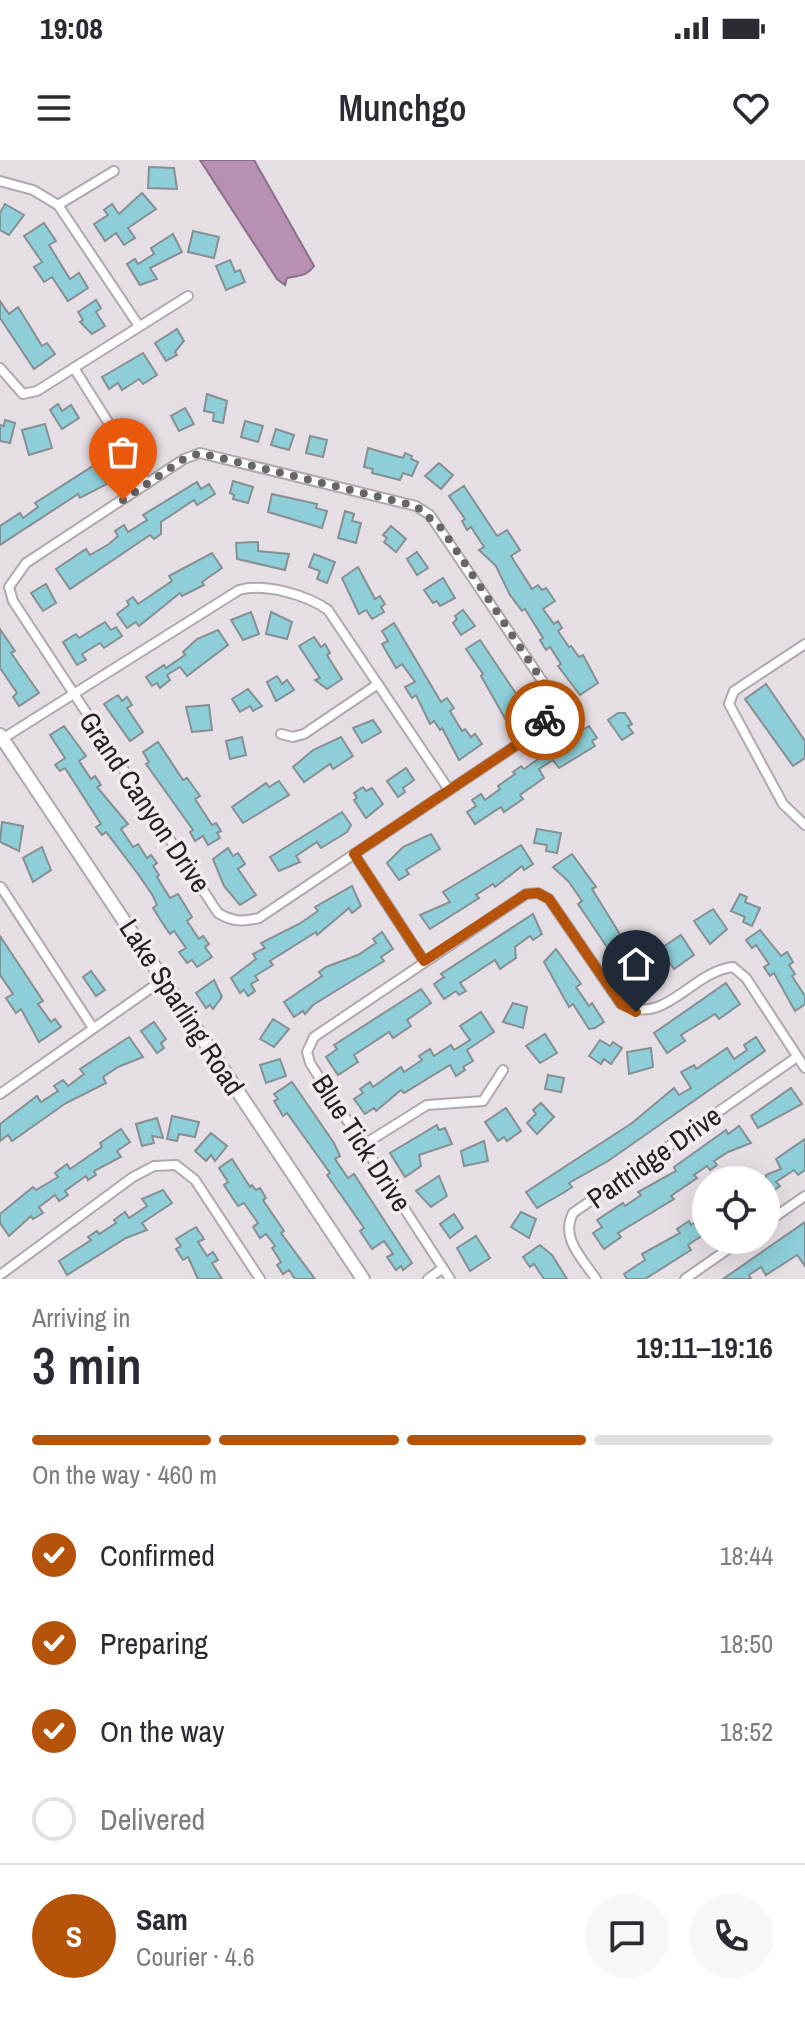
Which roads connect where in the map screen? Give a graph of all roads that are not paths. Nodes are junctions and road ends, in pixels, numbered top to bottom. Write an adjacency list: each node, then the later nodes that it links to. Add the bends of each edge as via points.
1 (114, 171): 3 (street)
2 (0, 181): 3 (street, via 33,190)
3 (58, 205): 5 (street)
4 (188, 296): 5 (street)
5 (139, 326): 7 (street)
6 (0, 368): 7 (street, via 23,394)
7 (74, 368): 8 (street)
8 (147, 484): 11 (street, Grand Canyon Drive, via 26,563 9,587); 14 (street, Grand Canyon Drive, via 200,453 416,506 430,515 551,701 539,730)
9 (805, 644): 15 (street, via 734,691 729,704 783,804)
10 (378, 684): 11 (street, via 328,610 315,601 253,586); 12 (street, via 304,734); 14 (street)
11 (73, 694): 13 (street); 16 (street, Grand Canyon Drive, via 218,913 232,921 259,918)
12 (281, 734)
13 (1, 737): 19 (street, Lake Sparling Road)
14 (449, 790): 16 (street, Grand Canyon Drive)
15 (805, 825)
16 (354, 854): 18 (street)
17 (1, 887): 20 (street)
18 (424, 961): 21 (street, via 526,894 538,893 549,899 621,1004 651,1012 717,968 733,967 746,978); 25 (street, Blue Tick Drive, via 314,1037 307,1052)
19 (164, 979): 20 (street); 32 (street, Lake Sparling Road)
20 (93, 1028): 24 (street)
21 (797, 1057): 22 (street); 35 (street, Partridge Drive, via 573,1213 567,1236)
22 (805, 1068)
23 (503, 1070): 25 (street, via 483,1101 427,1105)
24 (0, 1094)
25 (363, 1145): 29 (street, Blue Tick Drive)
26 (805, 1196): 27 (street)
27 (780, 1213)
28 (721, 1254): 36 (street)
29 (443, 1268): 33 (street); 34 (street, Blue Tick Drive)
30 (0, 1275): 31 (street, via 133,1177 154,1166 176,1165 195,1180)
31 (260, 1279)
32 (363, 1279)
33 (428, 1279)
34 (450, 1279)
35 (596, 1279)
36 (685, 1279)

